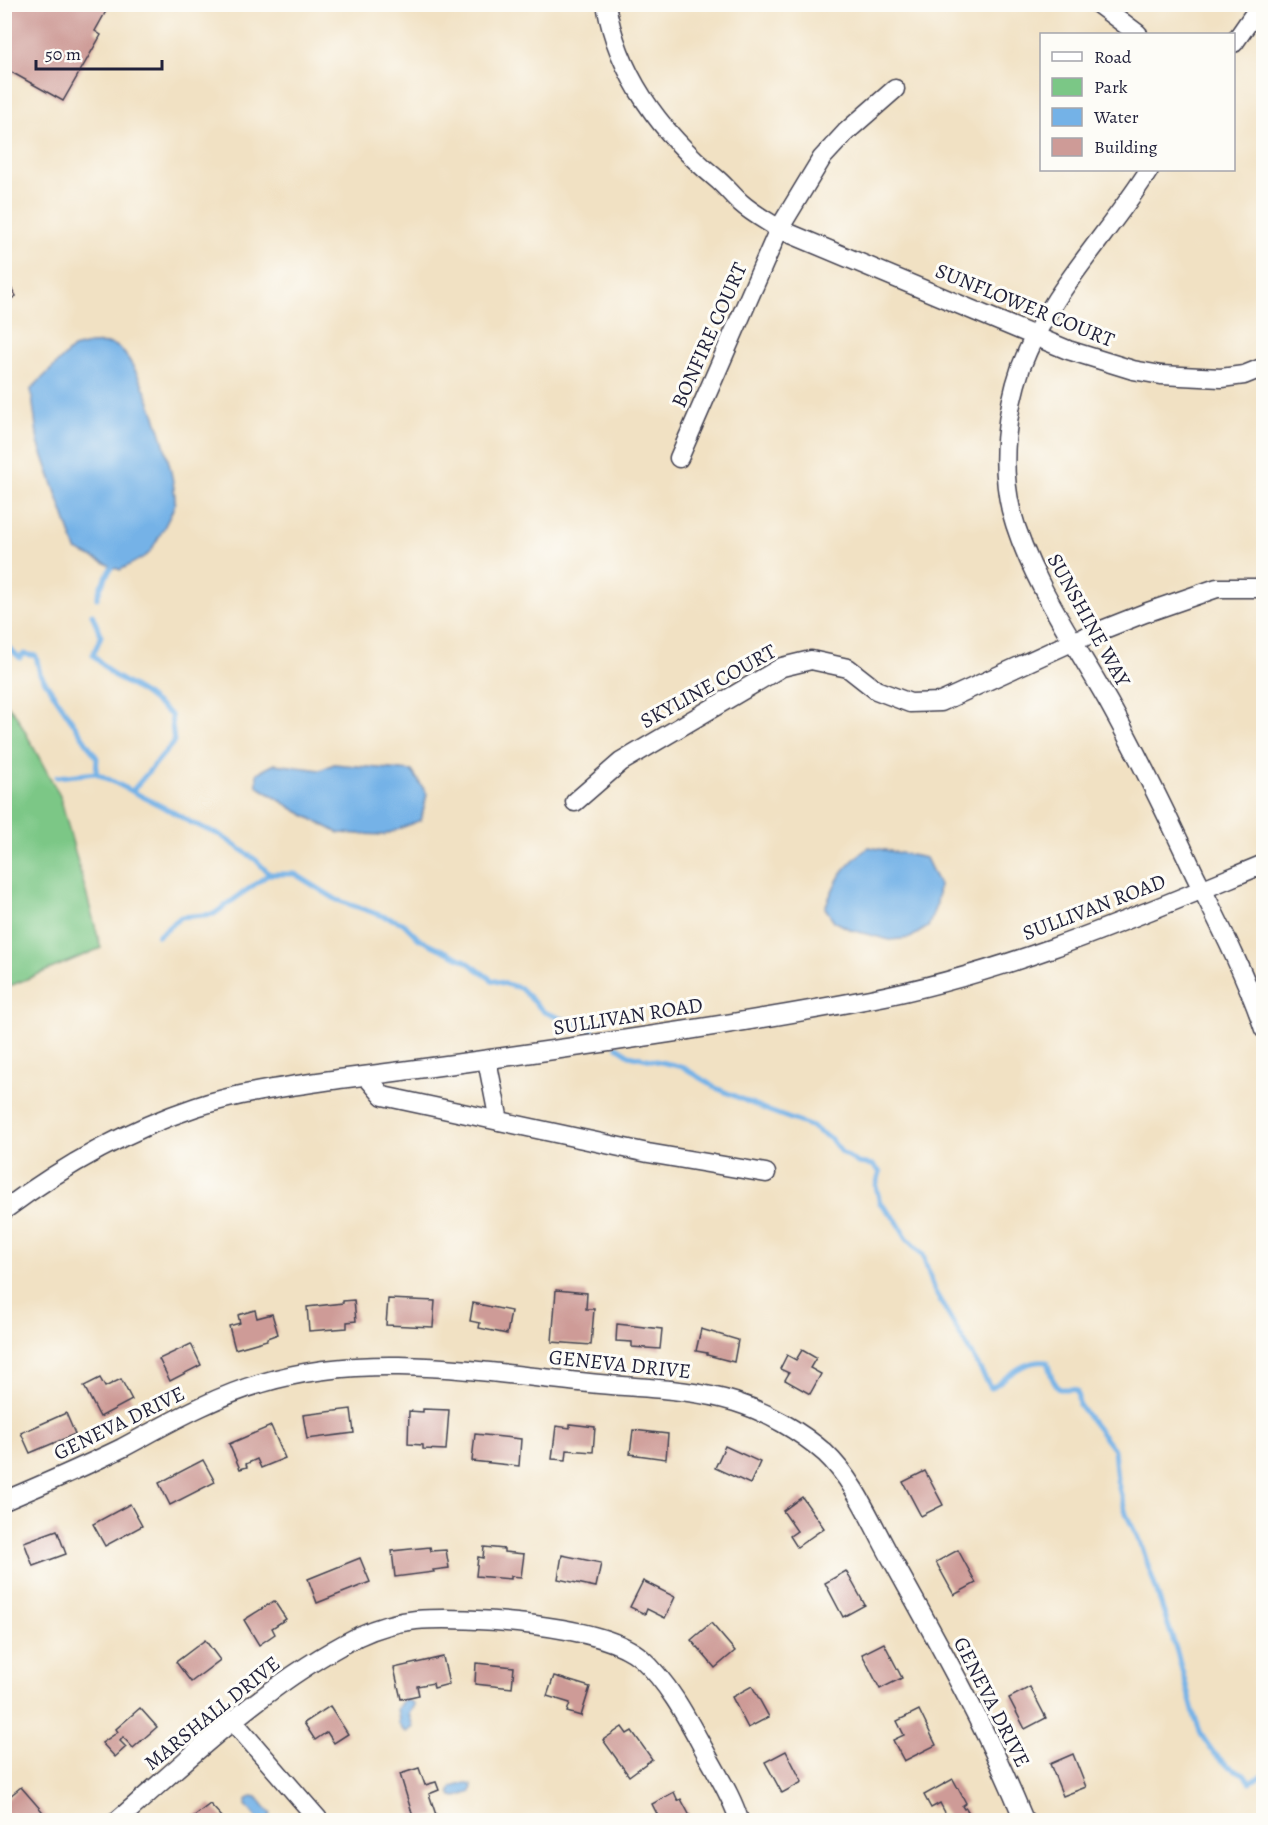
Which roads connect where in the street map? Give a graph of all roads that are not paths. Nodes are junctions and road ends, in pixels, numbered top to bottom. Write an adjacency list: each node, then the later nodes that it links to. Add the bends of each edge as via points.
1 (606, 4): 8 (street, SUNFLOWER COURT, via 624,63 653,115 699,166 742,205)
2 (1098, 4): 4 (street)
3 (1261, 4): 5 (street)
4 (1137, 33)
5 (1235, 40)
6 (895, 89): 8 (street, BONFIRE COURT, via 822,158)
7 (1148, 171): 9 (street, SUNSHINE WAY, via 1061,292)
8 (779, 229): 9 (street, SUNFLOWER COURT); 11 (street, BONFIRE COURT)
9 (1036, 335): 10 (street, SUNFLOWER COURT, via 1086,356 1161,375 1221,378); 13 (street, SUNSHINE WAY, via 1012,400 1006,473 1011,508 1033,569)
10 (1263, 367)
11 (679, 458)
12 (1263, 588): 13 (street, SKYLINE COURT, via 1217,588)
13 (1074, 640): 14 (street, SKYLINE COURT, via 941,702 910,703 876,690 848,668 811,660 783,667 621,762); 16 (street, SUNSHINE WAY)
14 (575, 802)
15 (1263, 864): 16 (street, SULLIVAN ROAD)
16 (1202, 889): 17 (street, SUNSHINE WAY, via 1239,965); 18 (street, SULLIVAN ROAD, via 1054,949 928,987 748,1020)
17 (1263, 1029)
18 (487, 1060): 19 (street, SULLIVAN ROAD); 20 (street)
19 (366, 1076): 20 (street, via 383,1096); 22 (street, SULLIVAN ROAD, via 271,1089 197,1107 96,1151)
20 (499, 1121): 21 (street, via 648,1154)
21 (766, 1173)
22 (4, 1210)
23 (4, 1501): 28 (street, GENEVA DRIVE, via 232,1393 300,1373 381,1366 436,1367 667,1391 734,1402 798,1434 827,1455 842,1473 980,1724)
24 (232, 1720): 25 (street); 26 (street, MARSHALL DRIVE); 27 (street, MARSHALL DRIVE, via 286,1678 361,1635 385,1626 414,1620 483,1619 577,1632 623,1647 640,1657 661,1681 686,1717)
25 (318, 1819)
26 (118, 1821)
27 (740, 1821)
28 (1024, 1821)

